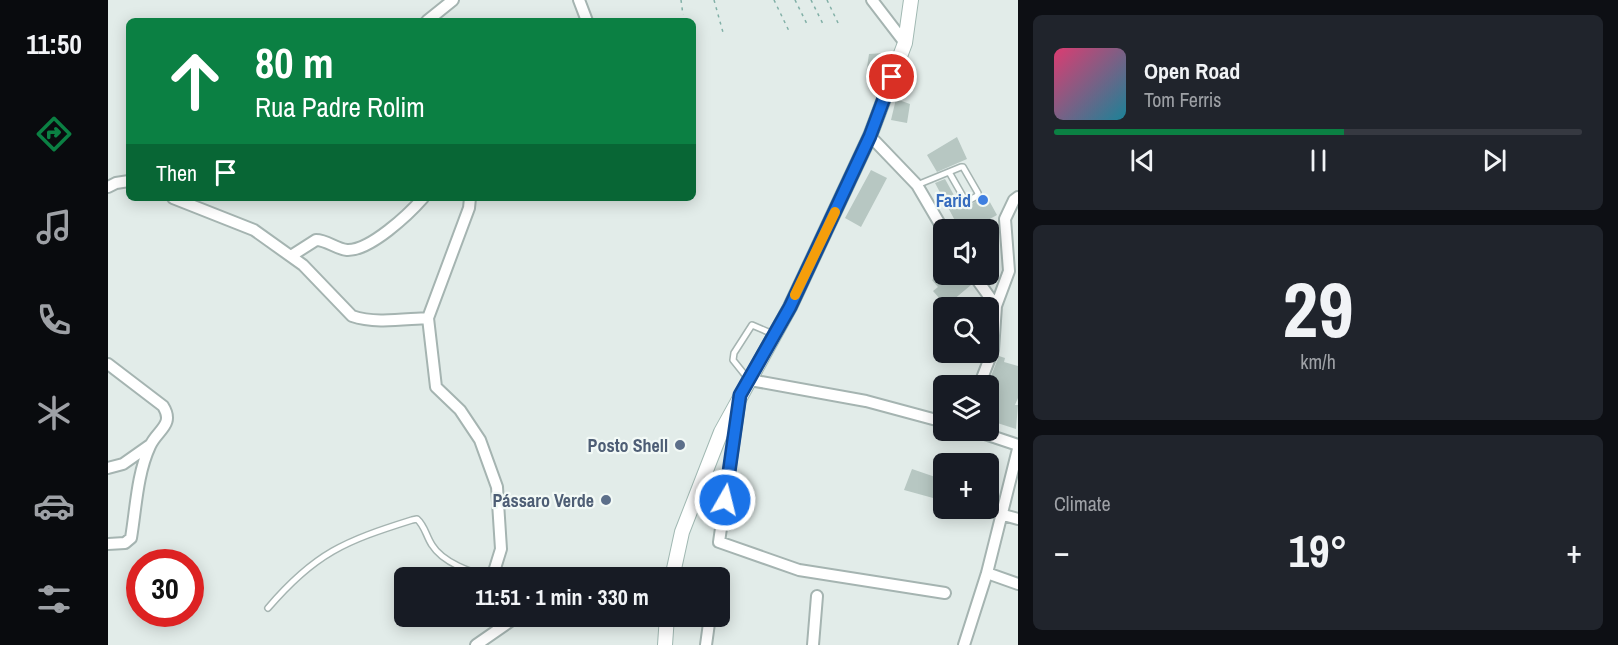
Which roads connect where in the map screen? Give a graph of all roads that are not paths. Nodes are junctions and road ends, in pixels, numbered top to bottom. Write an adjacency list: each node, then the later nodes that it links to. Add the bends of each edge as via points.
1 (453, 0): 5 (street)
2 (579, 0): 6 (street)
3 (872, 0): 7 (street)
4 (910, 0): 7 (main road)
5 (432, 18)
6 (586, 18)
7 (905, 43): 8 (main road)
8 (870, 136): 11 (street); 21 (main road)
9 (950, 172): 9 (lane, via 964,200 977,196 964,168); 11 (lane)
10 (126, 181): 12 (street)
11 (917, 185): 17 (street)
12 (108, 187)
13 (1018, 197): 19 (street, via 1005,219 1009,271)
14 (181, 201): 18 (street, via 254,230)
15 (420, 201): 18 (street, via 390,229 357,249 344,250 316,240)
16 (470, 201): 20 (street)
17 (937, 219)
18 (291, 256): 20 (street, via 352,316 376,320)
19 (999, 298)
20 (428, 318): 34 (street, via 436,387 460,410 480,440 497,487 501,549)
21 (774, 335): 23 (main road); 23 (lane, via 752,325 734,353 734,362)
22 (108, 364): 27 (street, via 168,413 165,426)
23 (750, 381): 24 (main road); 25 (street, via 866,401)
24 (740, 395): 35 (main road, via 682,532); 38 (street, via 719,542 800,570)
25 (933, 419)
26 (999, 440): 28 (street)
27 (150, 445): 29 (street, via 123,464); 32 (street, via 131,538 125,543)
28 (1018, 447): 30 (street)
29 (108, 468)
30 (1000, 514): 31 (street); 36 (street)
31 (1018, 519)
32 (108, 544)
33 (462, 567): 40 (lane, via 443,556 431,544 422,523 412,520 363,536 320,557)
34 (495, 567)
35 (674, 567)
36 (987, 573): 37 (street); 48 (street)
37 (1018, 584)
38 (945, 593)
39 (817, 596): 47 (street)
40 (267, 608)
41 (503, 627): 44 (street)
42 (666, 627): 45 (main road)
43 (708, 627): 46 (street)
44 (476, 645)
45 (665, 645)
46 (706, 645)
47 (813, 645)
48 (964, 645)

